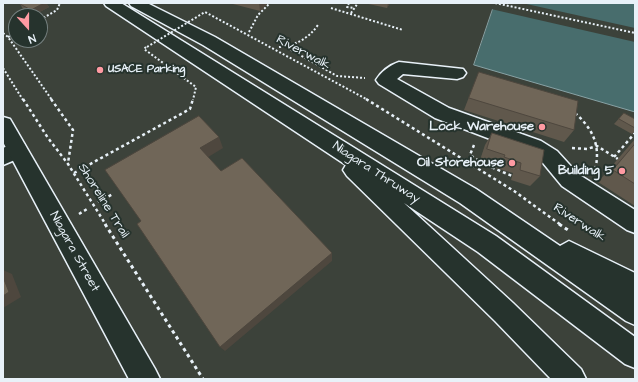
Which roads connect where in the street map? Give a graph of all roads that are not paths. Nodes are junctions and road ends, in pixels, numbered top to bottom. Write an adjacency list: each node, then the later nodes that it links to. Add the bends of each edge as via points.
1 (111, 3): 5 (main road, Niagara Thruway)
2 (136, 3): 7 (main road, Niagara Thruway, via 209,41 468,196)
3 (457, 73): 8 (main road, via 399,68 385,80 442,113 534,147 550,158 570,180)
4 (3, 124): 6 (main road, Niagara Street)
5 (315, 134): 11 (main road, Niagara Thruway, via 487,244); 13 (main road, via 504,312)
6 (10, 153): 12 (main road, Niagara Street)
7 (498, 217): 9 (main road); 10 (main road, Niagara Thruway)
8 (635, 223)
9 (635, 287)
10 (635, 312)
11 (635, 354)
12 (145, 379)
13 (571, 379)

